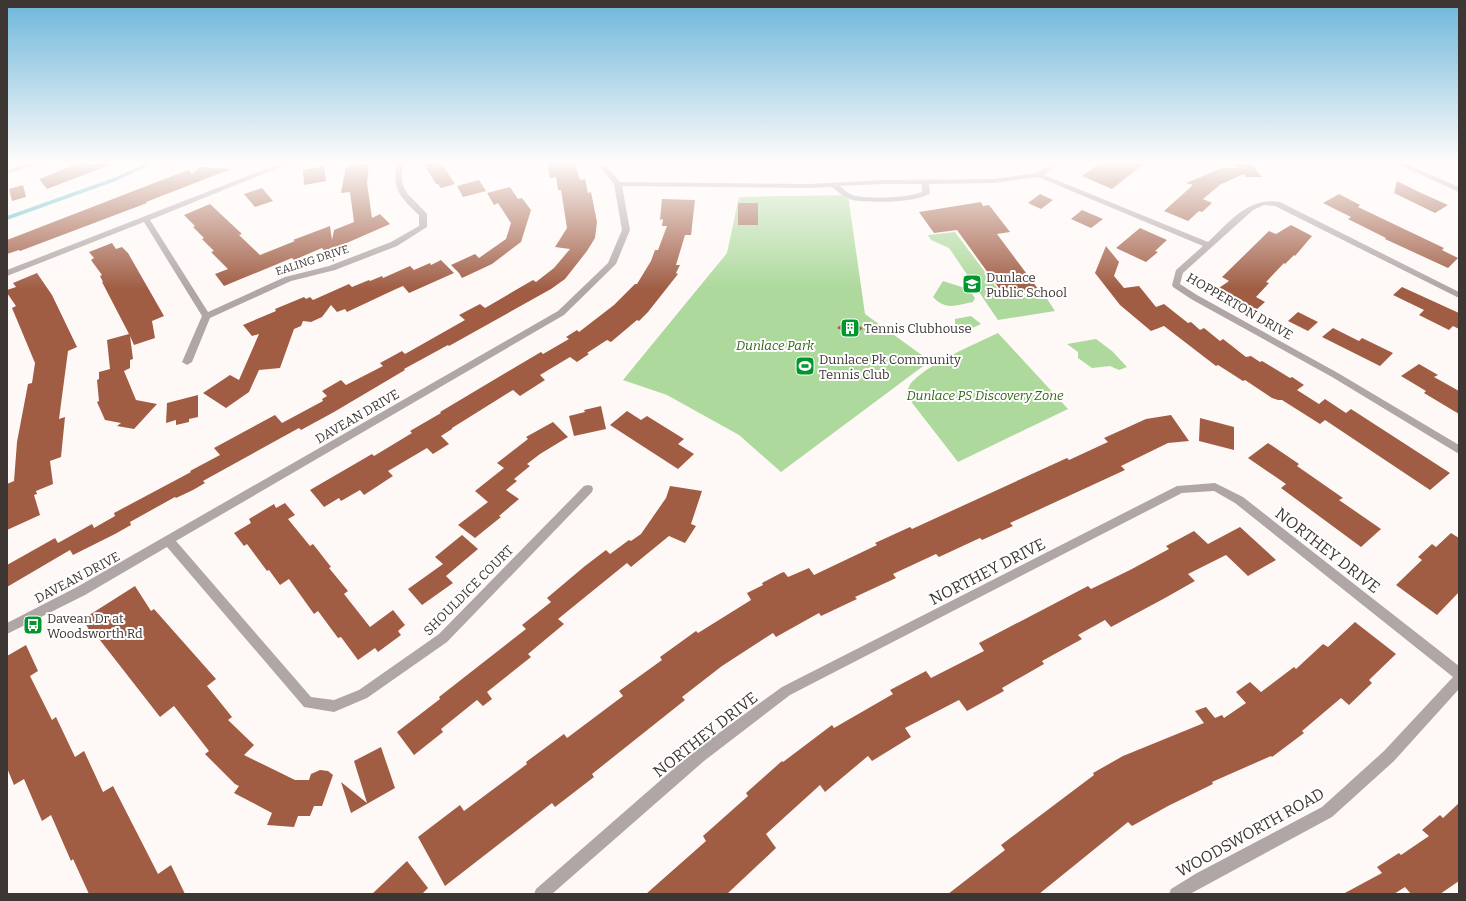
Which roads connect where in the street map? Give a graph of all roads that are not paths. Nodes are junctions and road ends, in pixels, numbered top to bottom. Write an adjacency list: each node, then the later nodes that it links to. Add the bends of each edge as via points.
1 (178, 205): 7 (street)
2 (413, 205): 11 (street, EALING DRIVE, via 423,214 423,227 394,244 332,268 288,279)
3 (622, 205): 15 (street, DAVEAN DRIVE, via 626,230 612,264 560,313)
4 (1112, 205): 8 (street)
5 (1258, 205): 8 (street, HOPPERTON DRIVE, via 1250,208)
6 (1279, 205): 10 (street, HOPPERTON DRIVE)
7 (144, 218): 9 (street); 11 (street)
8 (1208, 245): 13 (street, HOPPERTON DRIVE, via 1179,272 1176,284)
9 (7, 273)
10 (1459, 295)
11 (206, 316): 12 (street)
12 (187, 362)
13 (1459, 450)
14 (588, 489): 15 (street, SHOULDICE COURT, via 443,638 364,694 334,706 308,703)
15 (169, 541): 16 (street, DAVEAN DRIVE, via 82,592)
16 (7, 629)
17 (1459, 674): 19 (street, NORTHEY DRIVE, via 1239,500 1215,488 1181,489 786,691 699,756)
18 (1459, 680): 20 (street, WOODSWORTH ROAD, via 1389,756 1327,812)
19 (541, 894)
20 (1176, 894)

